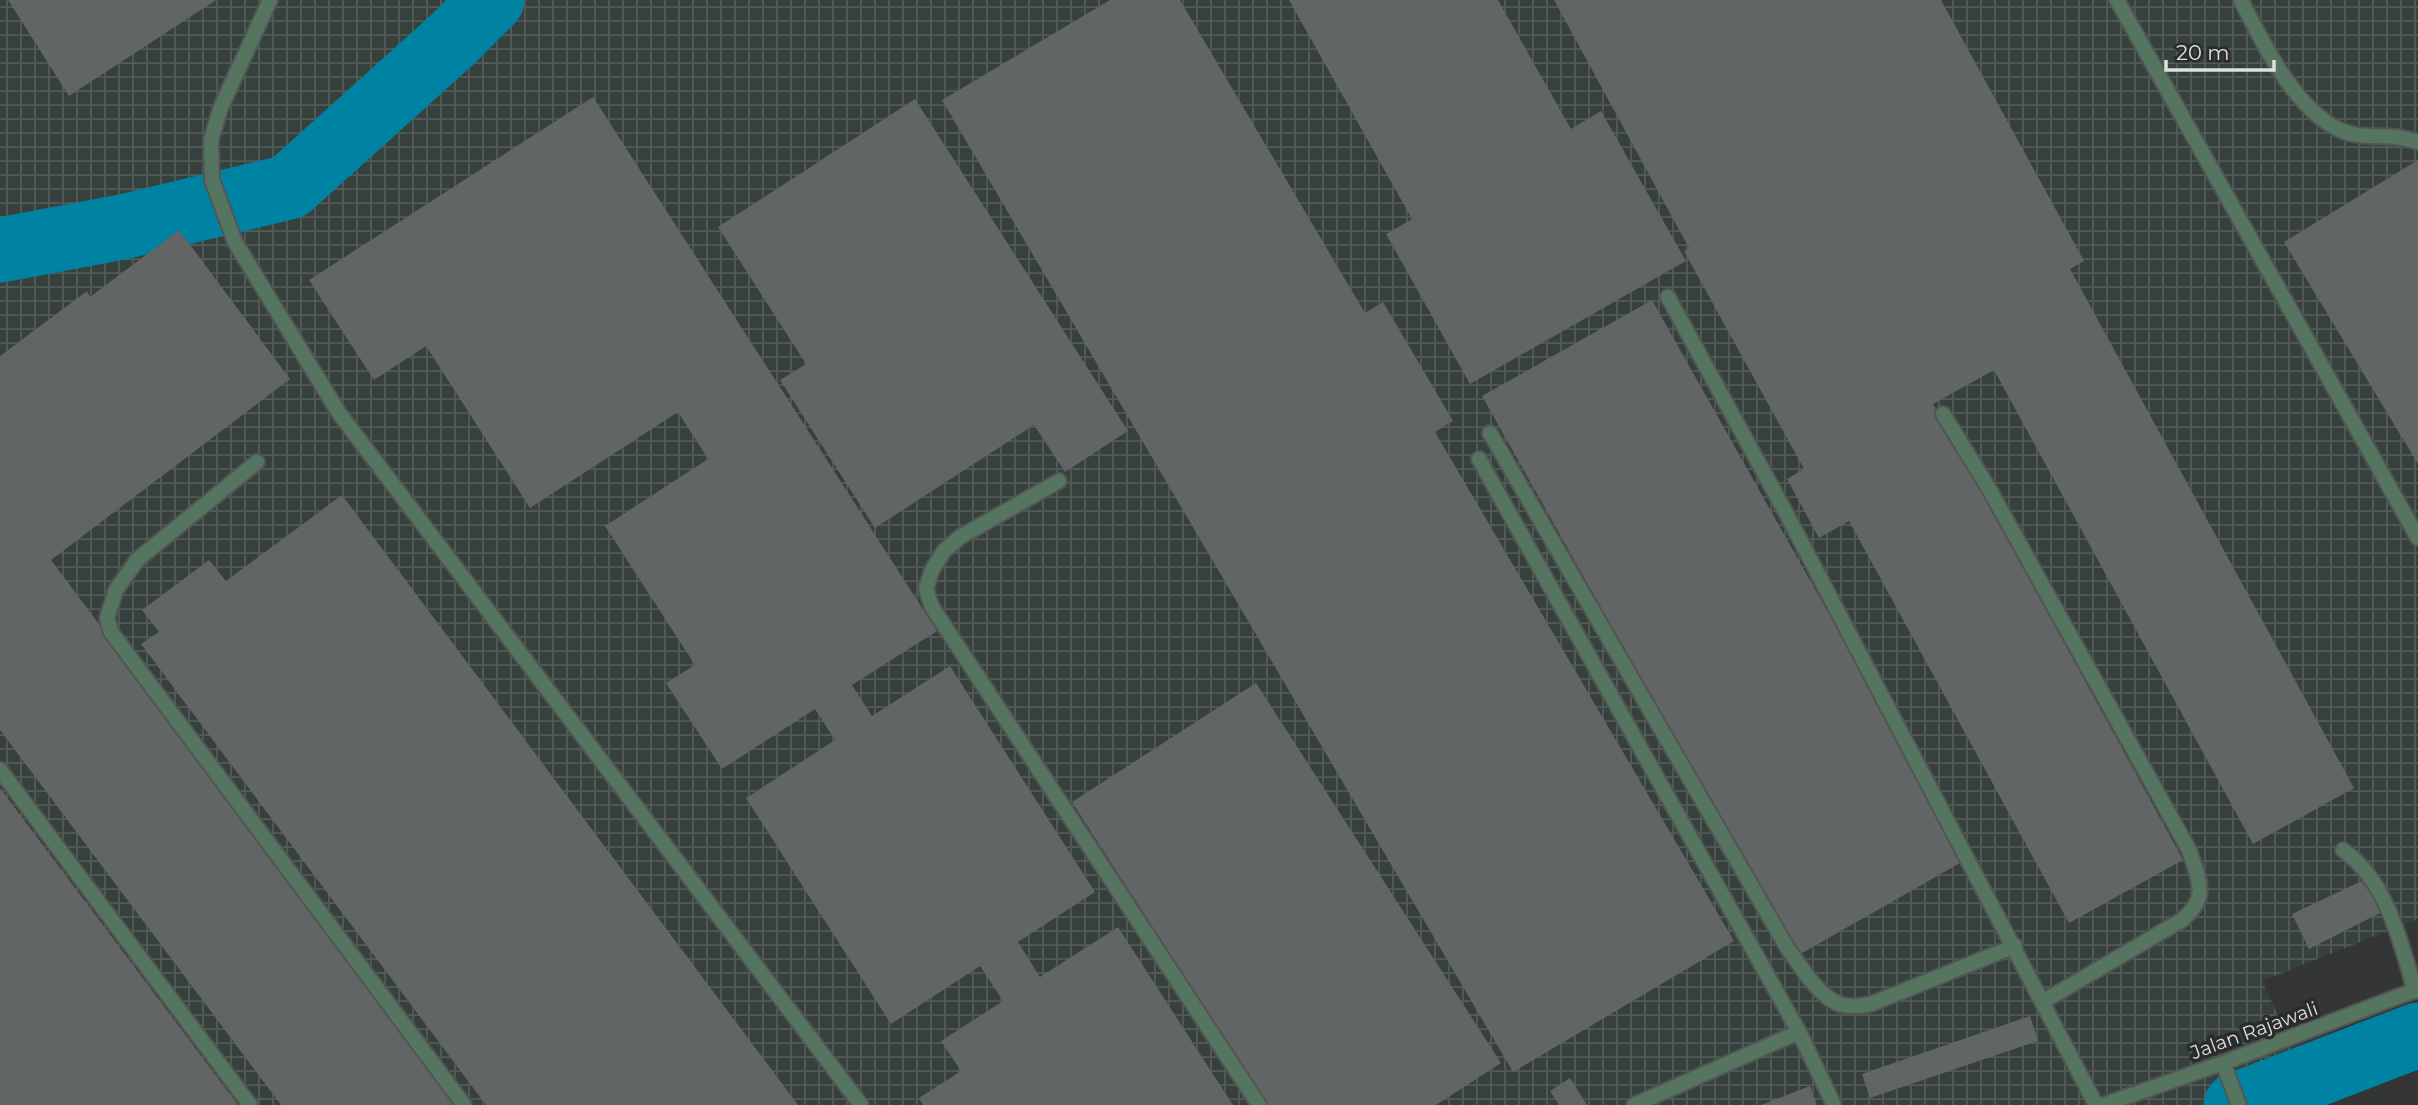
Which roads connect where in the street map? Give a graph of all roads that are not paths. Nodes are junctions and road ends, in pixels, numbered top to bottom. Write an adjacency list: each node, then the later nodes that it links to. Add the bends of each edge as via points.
1 (270, 0): 22 (street, via 221,107 211,141 212,180 235,242 339,413)
2 (2118, 0): 11 (street)
3 (2241, 0): 4 (street, via 2288,81 2325,123 2349,133)
4 (2418, 142)
5 (1668, 297): 14 (street)
6 (1943, 414): 16 (street, via 2189,850 2201,887 2194,910 2182,920)
7 (1490, 433): 14 (street, via 1788,949 1812,982 1836,1003 1855,1007)
8 (1479, 459): 17 (street)
9 (257, 462): 21 (street, via 137,560 116,590 107,618 111,632)
10 (1059, 481): 23 (street, via 960,537 944,551 926,589 932,607)
11 (2418, 538)
12 (0, 770): 20 (street)
13 (2343, 850): 15 (street, via 2366,873 2396,924)
14 (2015, 946): 16 (street)
15 (2416, 990): 18 (street, Jalan Rajawali)
16 (2044, 1001): 26 (street)
17 (1799, 1032): 24 (street); 25 (street)
18 (2223, 1063): 19 (street); 27 (street, Jalan Rajawali)
19 (2236, 1098)
20 (250, 1105)
21 (464, 1105)
22 (861, 1105)
23 (1259, 1105)
24 (1634, 1105)
25 (1835, 1105)
26 (2096, 1105)
27 (2103, 1105)

